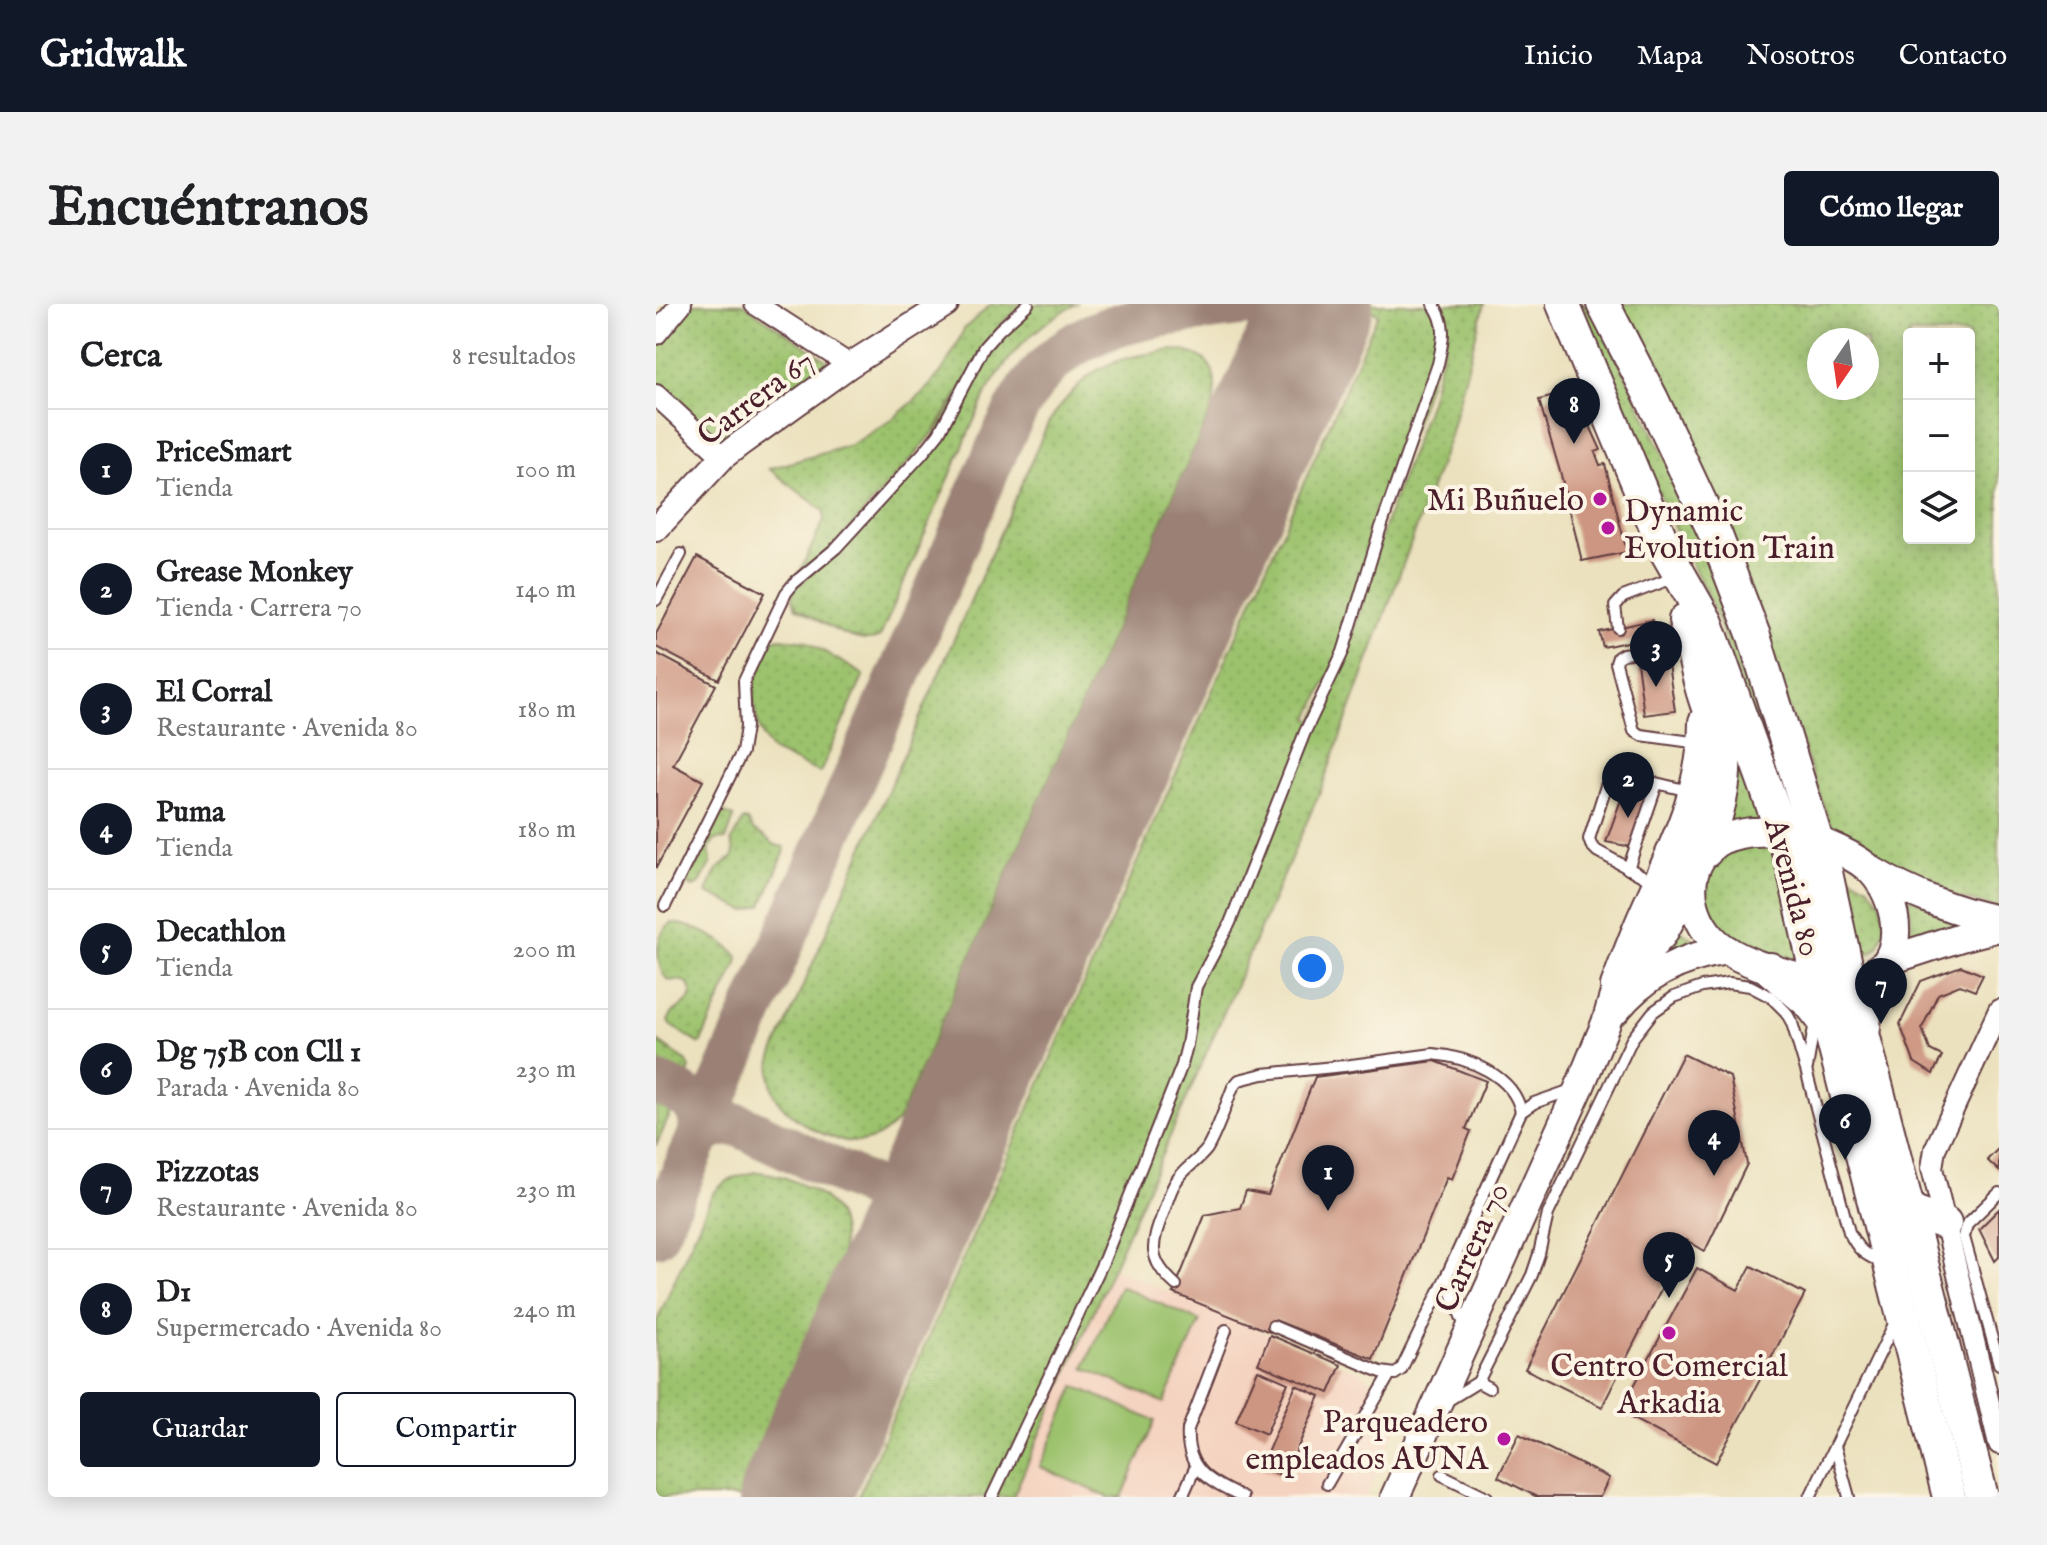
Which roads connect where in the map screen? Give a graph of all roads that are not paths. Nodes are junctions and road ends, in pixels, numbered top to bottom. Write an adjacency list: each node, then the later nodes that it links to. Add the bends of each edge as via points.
1 (681, 304): 8 (street)
2 (755, 304): 9 (street)
3 (946, 304): 9 (street, Carrera 67)
4 (1433, 304): 71 (lane, via 1443,321 1438,364 1343,652 1305,732 1230,923 1196,987 1182,1065 1104,1260)
5 (1563, 304): 14 (main road, Avenida 80)
6 (1603, 304): 23 (main road, Avenida 80, via 1735,582)
7 (1023, 305): 29 (lane, via 984,347 923,453 836,548 786,593 744,681 742,752)
8 (656, 334)
9 (850, 365): 11 (street, Carrera 67)
10 (656, 395): 11 (street)
11 (723, 457): 12 (street, Carrera 67)
12 (656, 529)
13 (681, 554): 15 (lane)
14 (1669, 565): 16 (lane, via 1615,606); 17 (main road); 22 (main road, Avenida 80, via 1707,623)
15 (656, 600)
16 (1618, 628)
17 (1693, 644): 18 (main road); 19 (lane, via 1622,648 1616,663 1634,731)
18 (1704, 699): 19 (main road); 24 (main road, via 1724,761)
19 (1705, 744): 21 (main road)
20 (1657, 784): 21 (lane); 25 (lane); 25 (lane, via 1623,775 1606,786 1589,839 1597,851)
21 (1695, 793): 28 (main road)
22 (1782, 832): 23 (main road); 24 (main road, via 1733,835); 37 (main road, Avenida 80)
23 (1817, 842): 26 (main road); 35 (main road, Avenida 80)
24 (1706, 851): 27 (main road, Carrera 70)
25 (1628, 869): 28 (lane)
26 (1869, 869): 30 (main road, via 1913,893); 33 (main road, via 1893,909 1893,940)
27 (1691, 882): 32 (main road, via 1701,924); 36 (main road, Carrera 70, via 1662,935)
28 (1659, 885): 36 (main road)
29 (665, 906)
30 (1999, 920)
31 (1999, 927): 33 (main road)
32 (1727, 950): 34 (main road); 39 (main road, Carrera 70, via 1683,960 1649,978)
33 (1884, 965): 35 (main road); 40 (main road, via 1865,1013)
34 (1770, 969): 37 (main road)
35 (1850, 983): 37 (main road, via 1830,984); 40 (main road, Avenida 80)
36 (1617, 986): 39 (main road, Carrera 70)
37 (1821, 1006): 42 (lane); 49 (main road, Avenida 80)
38 (1999, 1010): 48 (street, via 1935,1149 1932,1168)
39 (1606, 1023): 41 (main road, Carrera 70)
40 (1863, 1036): 47 (main road, Avenida 80)
41 (1591, 1060): 43 (main road, Carrera 70); 44 (lane)
42 (1806, 1070): 44 (lane, via 1792,1023 1771,997 1750,986 1702,987 1653,1012 1632,1039); 49 (lane, via 1849,1232 1857,1248)
43 (1579, 1087): 45 (lane); 55 (main road, Carrera 70)
44 (1599, 1109): 59 (lane, via 1548,1214 1532,1275)
45 (1521, 1112): 50 (lane); 51 (lane, via 1518,1100 1489,1071 1446,1055 1239,1080 1209,1145 1173,1187 1154,1238 1154,1254)
46 (1999, 1193): 56 (lane, via 1967,1224 1964,1237)
47 (1908, 1210): 48 (main road); 63 (main road, Avenida 80)
48 (1945, 1223): 61 (street)
49 (1890, 1265): 52 (main road, Avenida 80)
50 (1446, 1277): 55 (lane); 58 (lane, via 1401,1370)
51 (1176, 1285)
52 (1901, 1310): 65 (lane); 78 (main road, Avenida 80)
53 (1273, 1326): 58 (lane)
54 (1226, 1330): 67 (lane, via 1188,1429 1187,1446)
55 (1468, 1336): 62 (main road, Carrera 70)
56 (1999, 1364)
57 (1999, 1372): 61 (lane)
58 (1390, 1374): 69 (lane)
59 (1478, 1382): 60 (lane); 62 (lane)
60 (1489, 1388)
61 (1985, 1388): 64 (street)
62 (1435, 1409): 74 (main road, Carrera 70)
63 (1967, 1440): 66 (main road); 79 (main road, Avenida 80)
64 (1999, 1444)
65 (1835, 1446): 76 (lane); 77 (lane)
66 (1999, 1455)
67 (1196, 1466): 70 (lane); 72 (lane)
68 (1442, 1475): 75 (lane)
69 (1327, 1484)
70 (1222, 1493): 73 (lane)
71 (992, 1497)
72 (1182, 1497)
73 (1242, 1497)
74 (1395, 1497)
75 (1487, 1497)
76 (1810, 1497)
77 (1849, 1497)
78 (1949, 1497)
79 (1982, 1497)

